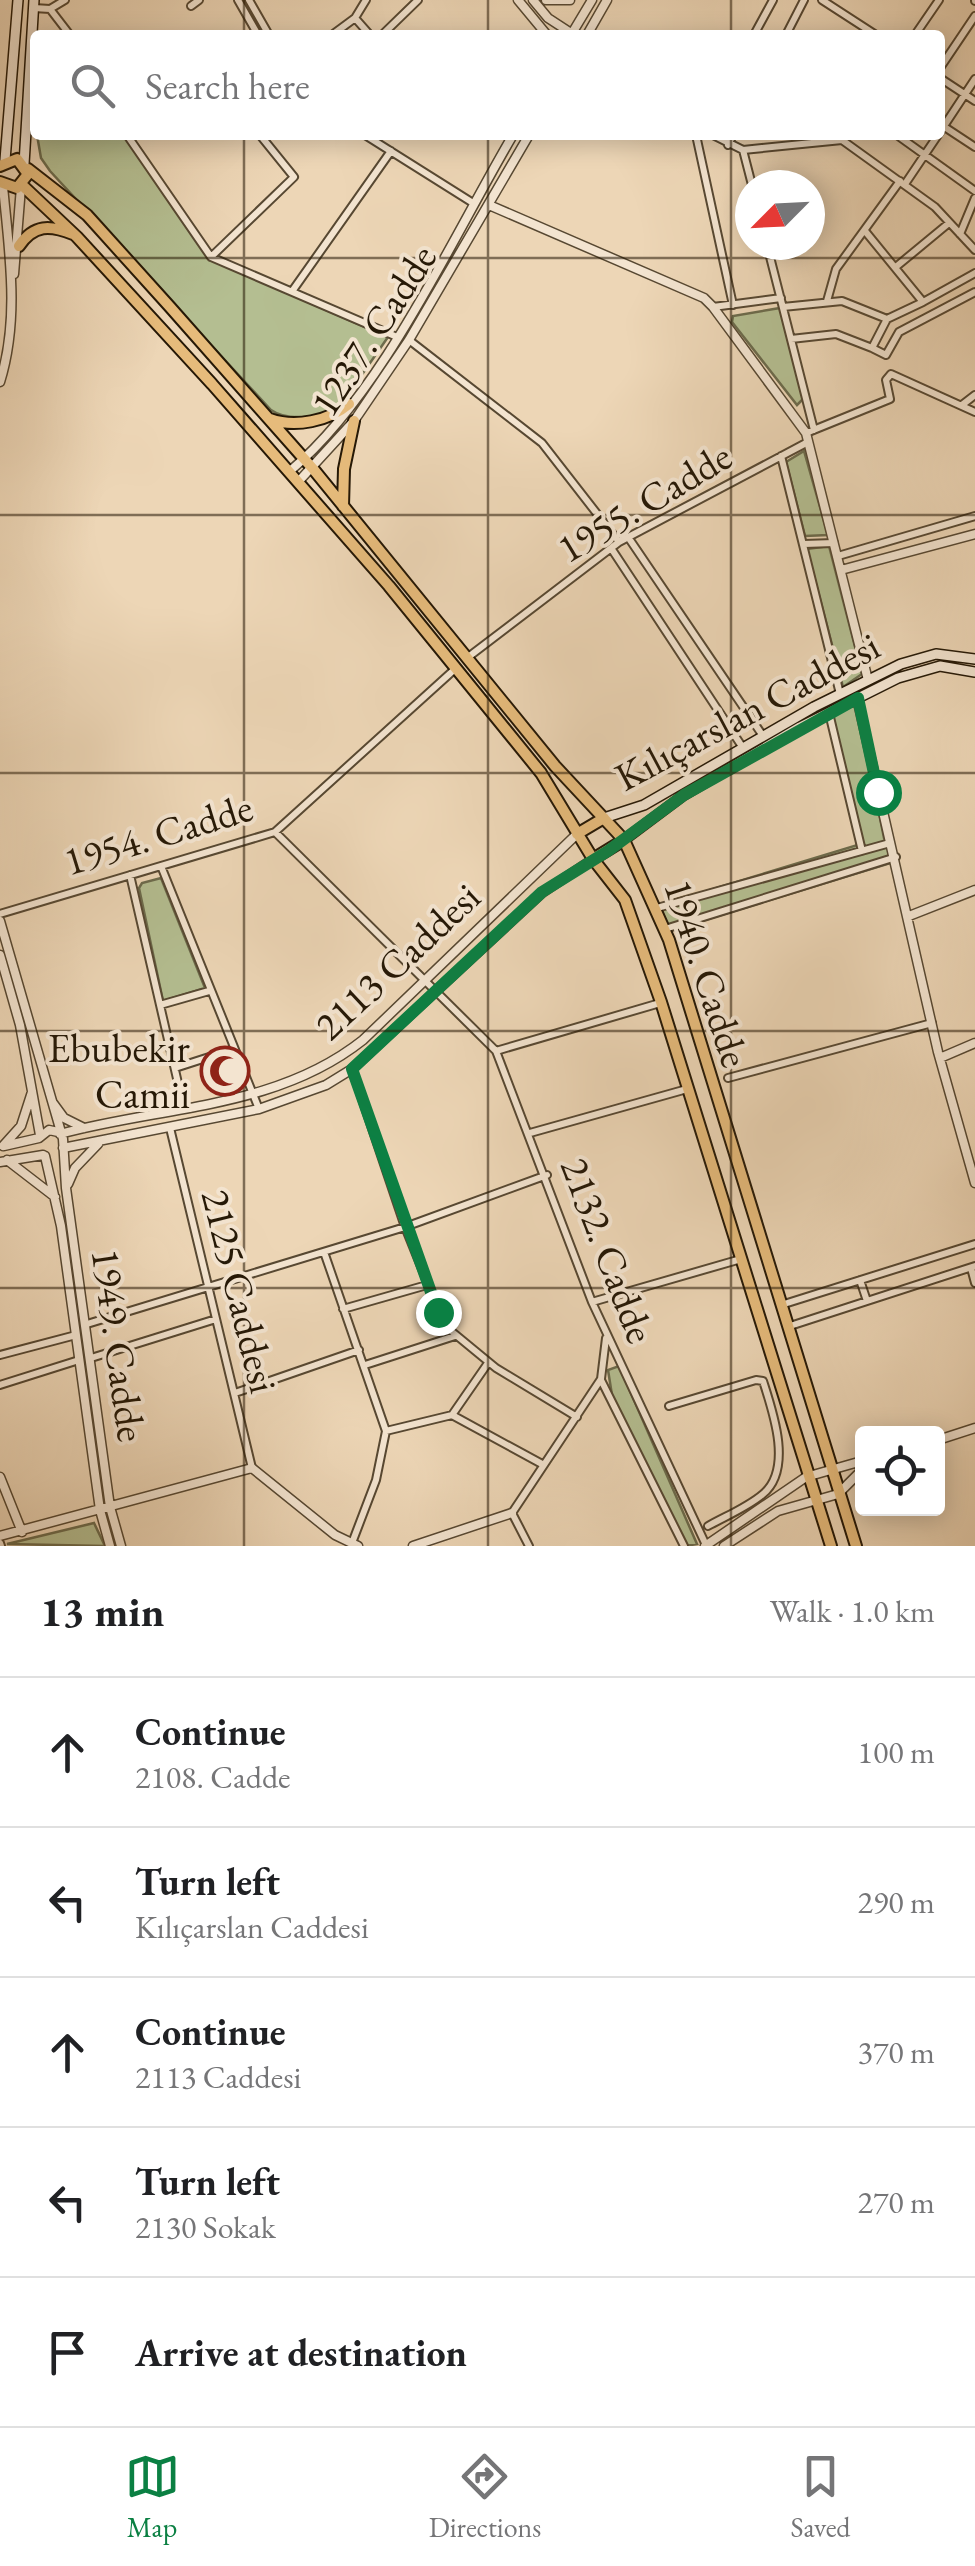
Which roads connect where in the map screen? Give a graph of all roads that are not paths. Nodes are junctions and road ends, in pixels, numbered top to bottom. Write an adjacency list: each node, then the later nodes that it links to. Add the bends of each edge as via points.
1 (16, 0): 63 (main road)
2 (65, 0): 20 (street)
3 (199, 0): 19 (street)
4 (238, 0): 25 (street)
5 (248, 0): 26 (street)
6 (366, 0): 22 (street)
7 (418, 0): 29 (street)
8 (518, 0): 30 (street)
9 (533, 0): 31 (street)
10 (546, 0): 11 (street)
11 (570, 0)
12 (592, 0): 32 (street)
13 (607, 0): 33 (street)
14 (773, 0): 34 (street)
15 (804, 0): 35 (street)
16 (822, 0): 36 (street)
17 (940, 0): 37 (street)
18 (34, 4): 20 (street); 23 (main road)
19 (190, 6)
20 (50, 9): 24 (street)
21 (975, 16): 38 (street)
22 (355, 18): 27 (street); 28 (street)
23 (33, 30)
24 (66, 30)
25 (255, 30)
26 (266, 30)
27 (339, 30)
28 (366, 30)
29 (387, 30)
30 (544, 30)
31 (565, 30)
32 (575, 30)
33 (591, 30)
34 (757, 30)
35 (789, 30)
36 (868, 30)
37 (919, 30)
38 (945, 61)
39 (975, 79): 42 (street)
40 (945, 81): 42 (street)
41 (30, 85): 64 (main road)
42 (965, 94): 43 (street); 44 (street)
43 (975, 101)
44 (945, 122)
45 (945, 132): 59 (street)
46 (130, 140): 78 (street)
47 (264, 140): 78 (street, via 294,177)
48 (374, 140): 60 (street)
49 (511, 140): 70 (street, 1237. Cadde)
50 (527, 140): 71 (street, 1237. Cadde)
51 (697, 140): 88 (street)
52 (720, 140): 58 (street)
53 (730, 140): 58 (street)
54 (827, 140): 61 (street)
55 (847, 140): 67 (street)
56 (905, 140): 62 (street)
57 (934, 140): 62 (street)
58 (728, 145): 61 (street)
59 (975, 147)
60 (391, 150): 70 (street); 83 (street)
61 (743, 150): 65 (street)
62 (926, 154): 67 (street); 69 (street)
63 (2, 162): 64 (main road)
64 (26, 166): 68 (main road); 101 (main road, 1940. Cadde, via 86,215)
65 (748, 170)
66 (1, 183): 68 (main road); 82 (street)
67 (903, 183): 72 (street); 73 (street)
68 (22, 186): 75 (main road, 1940. Cadde); 76 (street)
69 (975, 194): 74 (street)
70 (473, 203): 92 (street, 1237. Cadde)
71 (488, 204): 89 (street); 94 (street, 1237. Cadde)
72 (949, 223): 74 (street); 80 (street)
73 (865, 231): 80 (street); 86 (street, via 836,269)
74 (960, 234): 77 (street)
75 (76, 236): 76 (main road, via 46,226); 107 (main road, 1940. Cadde)
76 (18, 246): 82 (street)
77 (975, 250)
78 (211, 258): 83 (street)
79 (771, 260): 85 (street)
80 (896, 266): 87 (street)
81 (975, 273): 87 (street)
82 (12, 288): 96 (street, via 11,346)
83 (294, 290): 92 (street)
84 (975, 292): 95 (street, via 899,332 886,355)
85 (780, 298): 88 (street); 90 (street)
86 (827, 302): 90 (street); 91 (street)
87 (923, 302): 91 (street)
88 (733, 304): 89 (street)
89 (714, 307): 103 (street)
90 (783, 307): 93 (street)
91 (888, 319): 95 (street)
92 (397, 337): 98 (street, 1237. Cadde)
93 (791, 338): 95 (street, via 836,334); 103 (street)
94 (409, 340): 102 (street, 1237. Cadde); 113 (street, via 542,443)
95 (872, 348)
96 (0, 382)
97 (975, 395): 99 (street)
98 (349, 404): 101 (main road, via 324,418); 105 (street, 1237. Cadde)
99 (962, 405): 100 (street); 103 (street, 1955. Cadde, via 894,374 886,380 890,398)
100 (975, 412)
101 (268, 418): 105 (main road, 1940. Cadde)
102 (354, 421): 106 (street, 1237. Cadde); 109 (main road)
103 (810, 435): 104 (street, 1955. Cadde); 114 (street)
104 (780, 456): 112 (street, 1955. Cadde); 115 (street)
105 (304, 460): 106 (main road, 1940. Cadde); 107 (street, 1237. Cadde)
106 (314, 470): 108 (street, 1237. Cadde); 109 (main road, 1940. Cadde)
107 (290, 471): 108 (main road, 1940. Cadde)
108 (299, 481): 121 (main road, 1940. Cadde)
109 (344, 507): 119 (main road, 1940. Cadde)
110 (975, 516): 117 (street)
111 (975, 534): 118 (street)
112 (628, 536): 113 (street, 1955. Cadde); 127 (street)
113 (619, 542): 116 (street, 1955. Cadde)
114 (834, 542): 115 (street); 117 (street)
115 (804, 544): 124 (street)
116 (611, 548): 119 (street, 1955. Cadde); 128 (street)
117 (838, 556): 118 (street)
118 (841, 570): 123 (street)
119 (467, 658): 129 (main road, 1940. Cadde)
120 (975, 660): 123 (main road, Kılıçarslan Caddesi, via 922,656)
121 (456, 669): 130 (street, 1954. Cadde); 131 (main road, 1940. Cadde, via 541,773)
122 (975, 672): 125 (main road, Kılıçarslan Caddesi, via 929,668)
123 (868, 680): 124 (main road, Kılıçarslan Caddesi)
124 (840, 694): 127 (main road, Kılıçarslan Caddesi)
125 (858, 698): 126 (main road, Kılıçarslan Caddesi); 133 (street)
126 (828, 713): 132 (main road, Kılıçarslan Caddesi, via 684,795); 134 (street)
127 (763, 736): 128 (main road, Kılıçarslan Caddesi)
128 (743, 748): 129 (main road, Kılıçarslan Caddesi, via 644,805)
129 (604, 818): 131 (main road); 132 (main road, 1940. Cadde)
130 (275, 832): 137 (street, 1954. Cadde); 145 (street, 2132. Cadde)
131 (577, 834): 136 (main road, 1940. Cadde); 145 (street, 2113 Caddesi)
132 (624, 840): 136 (main road); 140 (main road, 1940. Cadde)
133 (890, 843): 134 (street); 135 (street)
134 (862, 850): 140 (street)
135 (896, 856): 141 (street); 143 (street)
136 (593, 860): 147 (street, 2113 Caddesi, via 542,892); 148 (main road, 1940. Cadde, via 632,915)
137 (161, 866): 138 (street, 1954. Cadde); 146 (street)
138 (130, 875): 142 (street, 1954. Cadde); 149 (street)
139 (975, 890): 141 (street)
140 (658, 908): 143 (main road, 1940. Cadde)
141 (909, 916): 150 (street)
142 (0, 917): 160 (street, 1949. Cadde)
143 (665, 929): 189 (main road, 1940. Cadde)
144 (0, 955): 158 (street, 1949. Cadde)
145 (425, 981): 147 (street, 2132. Cadde); 161 (street, 2113 Caddesi, via 340,1059)
146 (209, 991): 149 (street); 152 (street)
147 (436, 992): 153 (street, 2132. Cadde); 156 (street, 2113 Caddesi)
148 (661, 1002): 153 (street); 159 (main road, 1940. Cadde)
149 (160, 1005): 155 (street)
150 (932, 1023): 154 (street); 157 (street)
151 (974, 1046): 154 (street)
152 (234, 1049): 155 (street); 161 (street)
153 (496, 1051): 167 (street, 2132. Cadde)
154 (940, 1058): 175 (street)
155 (175, 1068): 163 (street)
156 (352, 1069): 162 (street, 2113 Caddesi); 178 (street)
157 (728, 1078)
158 (33, 1088): 168 (street, 1949. Cadde); 170 (street, via 28,1113)
159 (688, 1089): 167 (street); 181 (main road, 1940. Cadde)
160 (48, 1093): 164 (street, via 64,1118); 166 (street, 1949. Cadde)
161 (253, 1094): 162 (street); 163 (street, 2113 Caddesi)
162 (259, 1109): 165 (street, 2113 Caddesi)
163 (184, 1110): 164 (street, 2113 Caddesi)
164 (84, 1128): 166 (street, 2113 Caddesi)
165 (170, 1128): 169 (street, 2113 Caddesi); 186 (street, 2125 Caddesi)
166 (59, 1133): 168 (street, 2113 Caddesi); 171 (street, 1949. Cadde)
167 (530, 1133): 174 (street, 2132. Cadde)
168 (40, 1137): 170 (street); 172 (street, 1949. Cadde)
169 (98, 1144): 171 (street, 2113 Caddesi); 176 (street)
170 (1, 1146)
171 (62, 1150): 172 (street, 2113 Caddesi); 176 (street, 1949. Cadde)
172 (44, 1155): 173 (street, 2113 Caddesi); 177 (street, 1949. Cadde)
173 (4, 1161): 177 (street)
174 (547, 1175): 178 (street); 188 (street, 2132. Cadde)
175 (975, 1183)
176 (66, 1188): 192 (street, 1949. Cadde)
177 (55, 1197): 194 (street, 1949. Cadde)
178 (405, 1228): 180 (street); 185 (street)
179 (975, 1244): 183 (street)
180 (324, 1252): 186 (street); 190 (street)
181 (741, 1259): 188 (street); 217 (main road, 1940. Cadde)
182 (973, 1267): 184 (street); 187 (street)
183 (860, 1280): 187 (street); 189 (street)
184 (975, 1282)
185 (426, 1285): 190 (street); 195 (street)
186 (208, 1288): 191 (street, 2125 Caddesi); 192 (street)
187 (867, 1301): 193 (street)
188 (592, 1302): 196 (street, 2132. Cadde)
189 (780, 1305): 193 (main road, 1940. Cadde)
190 (343, 1308): 197 (street)
191 (216, 1319): 199 (street); 205 (street, 2125 Caddesi)
192 (86, 1324): 199 (street, 1949. Cadde)
193 (786, 1327): 214 (main road, 1940. Cadde)
194 (76, 1334): 198 (street); 200 (street, 1949. Cadde)
195 (456, 1336): 201 (street); 202 (street)
196 (607, 1337): 203 (street); 235 (street, 2132. Cadde)
197 (359, 1350): 202 (street); 205 (street)
198 (0, 1355)
199 (91, 1358): 221 (street, 1949. Cadde)
200 (79, 1360): 204 (street); 223 (street, 1949. Cadde)
201 (489, 1363): 207 (street); 208 (street)
202 (365, 1365): 210 (street)
203 (600, 1379): 208 (street); 234 (street)
204 (0, 1385)
205 (236, 1393): 215 (street, 2125 Caddesi)
206 (670, 1406): 222 (street, via 763,1381 778,1466 770,1486)
207 (452, 1416): 210 (street); 213 (street)
208 (577, 1417): 213 (street)
209 (975, 1428): 211 (street)
210 (386, 1431): 229 (street)
211 (945, 1438)
212 (855, 1462): 214 (street)
213 (542, 1464): 224 (street)
214 (829, 1467): 217 (street); 219 (main road, 1940. Cadde)
215 (252, 1468): 221 (street); 229 (street)
216 (0, 1477): 227 (street)
217 (806, 1477): 220 (main road, 1940. Cadde); 225 (street)
218 (855, 1477): 219 (street)
219 (838, 1494): 220 (street); 238 (main road, 1940. Cadde)
220 (816, 1501): 236 (street, via 778,1511); 237 (main road, 1940. Cadde)
221 (110, 1507): 223 (street); 231 (street, 1949. Cadde)
222 (742, 1507): 225 (street); 226 (street)
223 (100, 1510): 227 (street); 230 (street, 1949. Cadde)
224 (512, 1513): 232 (street); 233 (street)
225 (748, 1517): 235 (street)
226 (708, 1526)
227 (22, 1532): 228 (street)
228 (0, 1542)
229 (355, 1545)
230 (110, 1546)
231 (121, 1546)
232 (413, 1546)
233 (529, 1546)
234 (684, 1546)
235 (705, 1546)
236 (724, 1546)
237 (830, 1546)
238 (856, 1546)

